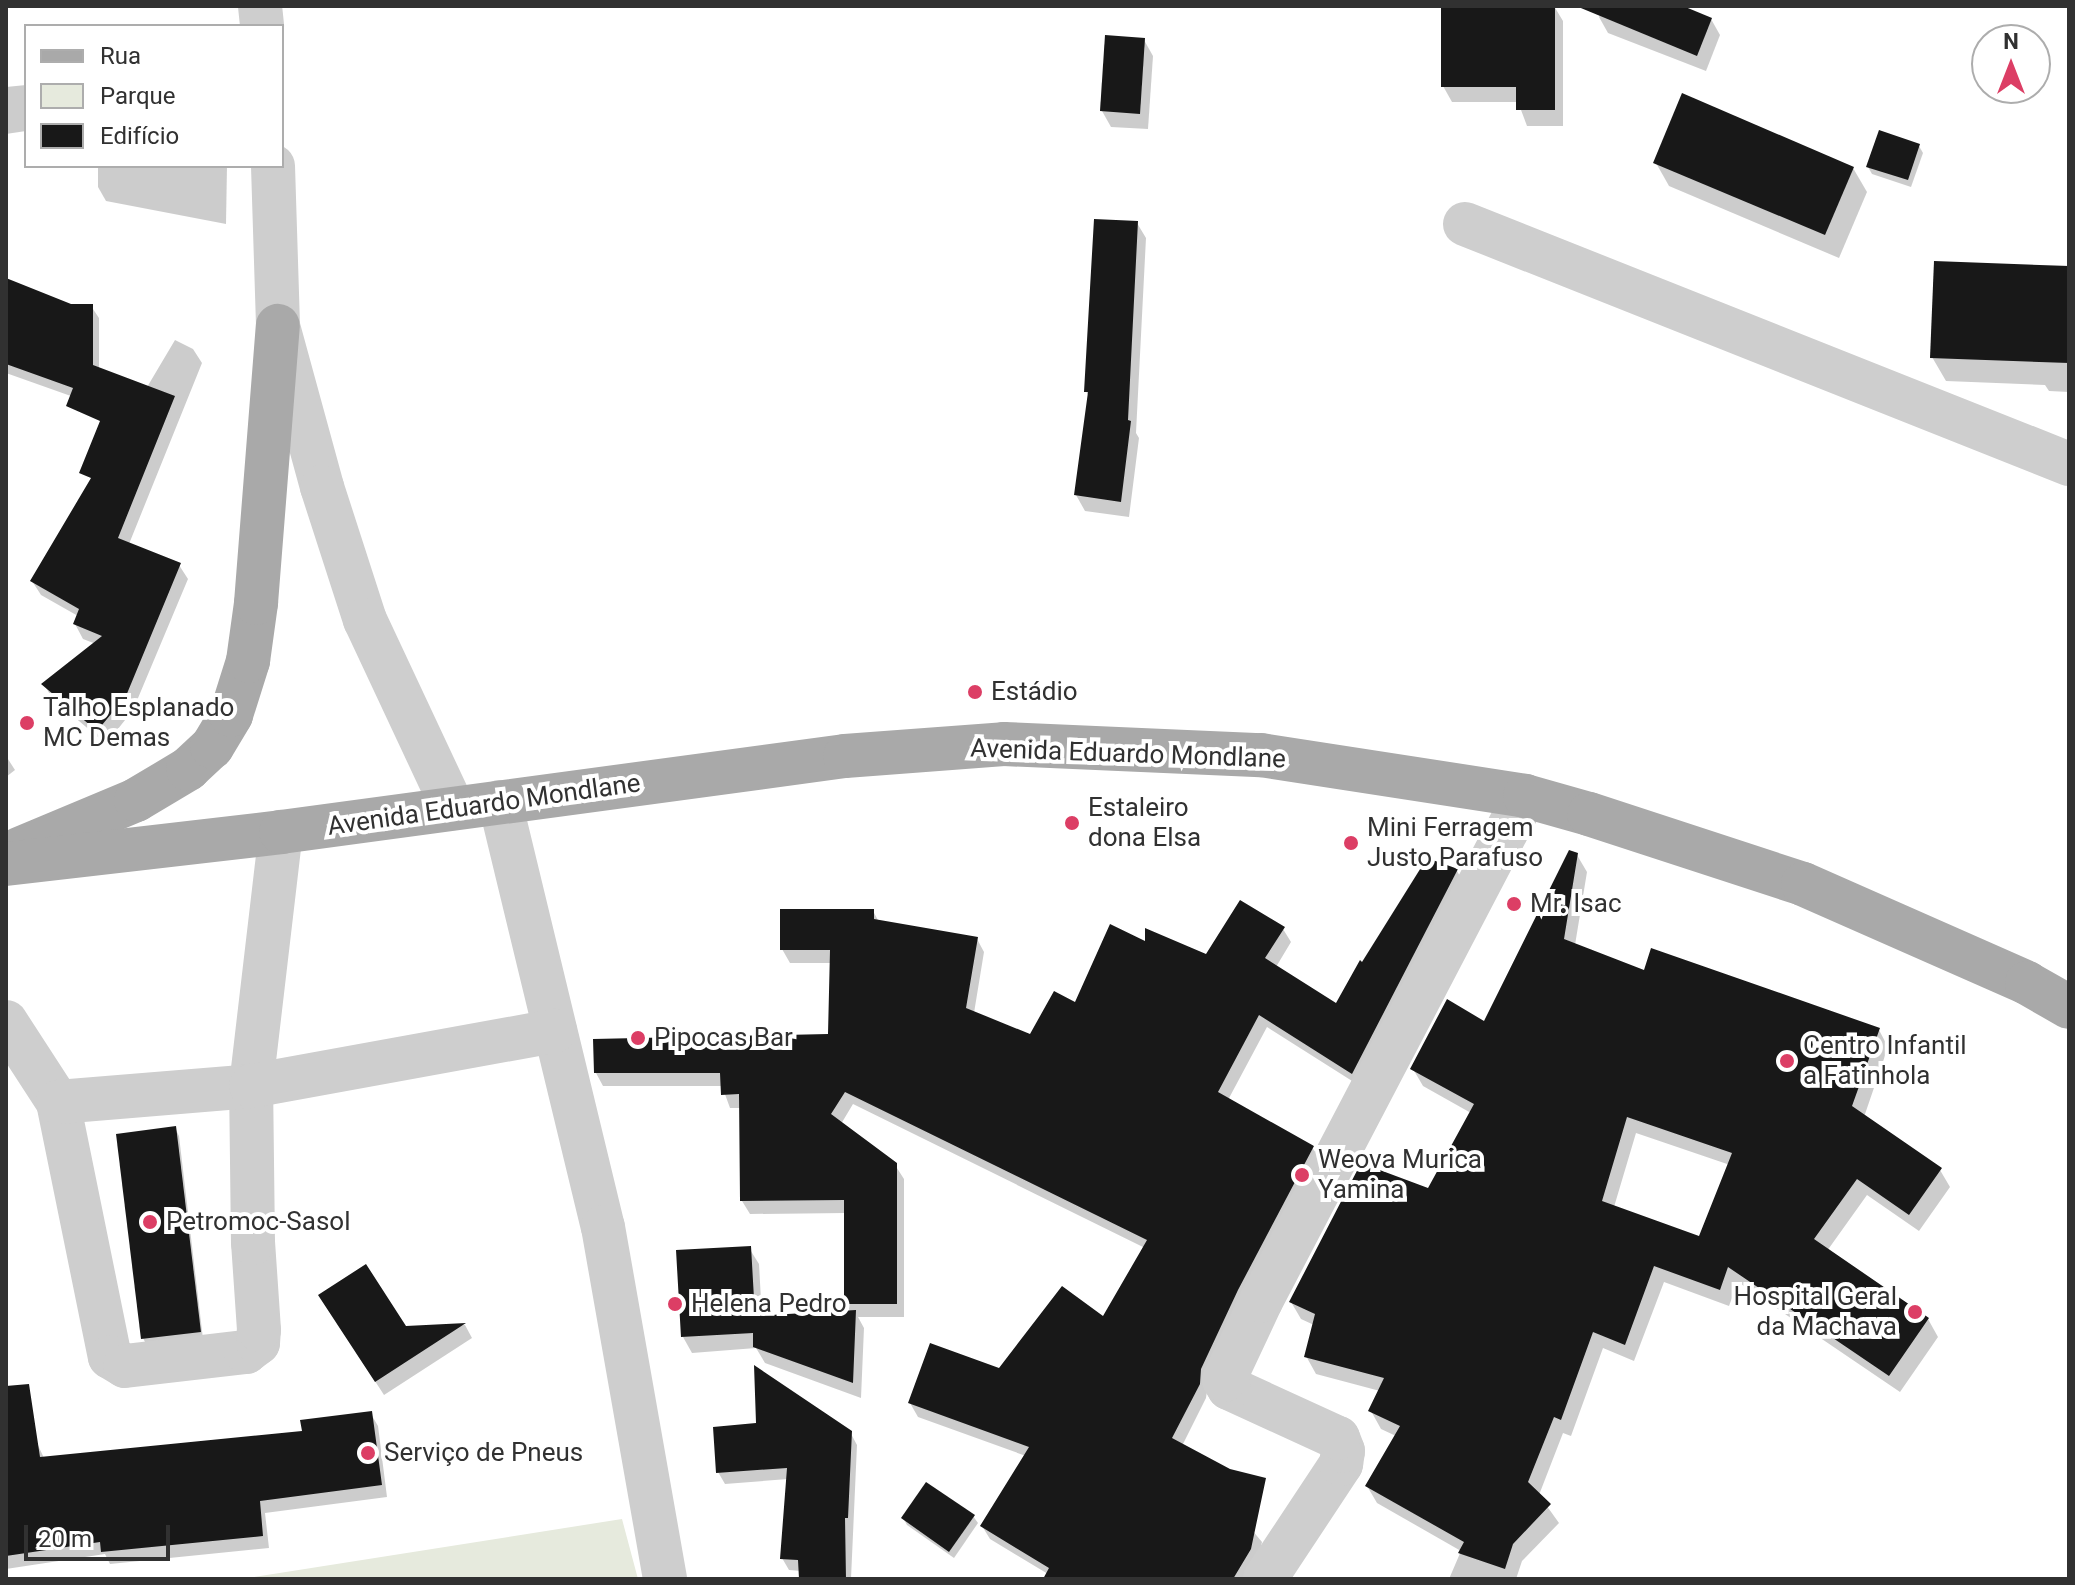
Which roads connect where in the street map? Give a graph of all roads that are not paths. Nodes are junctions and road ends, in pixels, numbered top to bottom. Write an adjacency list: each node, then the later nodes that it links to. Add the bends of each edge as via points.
1 (273, 168): 3 (street)
2 (1465, 224): 4 (street)
3 (278, 326): 7 (street, via 365,620); 9 (main road, via 256,603 248,661 231,715 212,747 188,769 136,800)
4 (2069, 464)
5 (1525, 796): 6 (main road, Avenida Eduardo Mondlane, via 1261,755 1004,744 845,756); 11 (main road, Avenida Eduardo Mondlane, via 1803,884 2027,983); 17 (street, via 1224,1380 1229,1388 1338,1438 1343,1451 1341,1464)
6 (500, 802): 7 (main road, Avenida Eduardo Mondlane); 13 (street)
7 (453, 808): 8 (main road, Avenida Eduardo Mondlane)
8 (281, 832): 10 (main road, Avenida Eduardo Mondlane); 14 (street)
9 (6, 855)
10 (6, 864)
11 (2069, 1007)
12 (6, 1022): 15 (street)
13 (555, 1031): 14 (street); 16 (street, via 603,1227)
14 (251, 1086): 15 (street); 15 (street, via 258,1343 246,1352 125,1366 110,1357 106,1343)
15 (58, 1102)
16 (665, 1579)
17 (1265, 1579)

